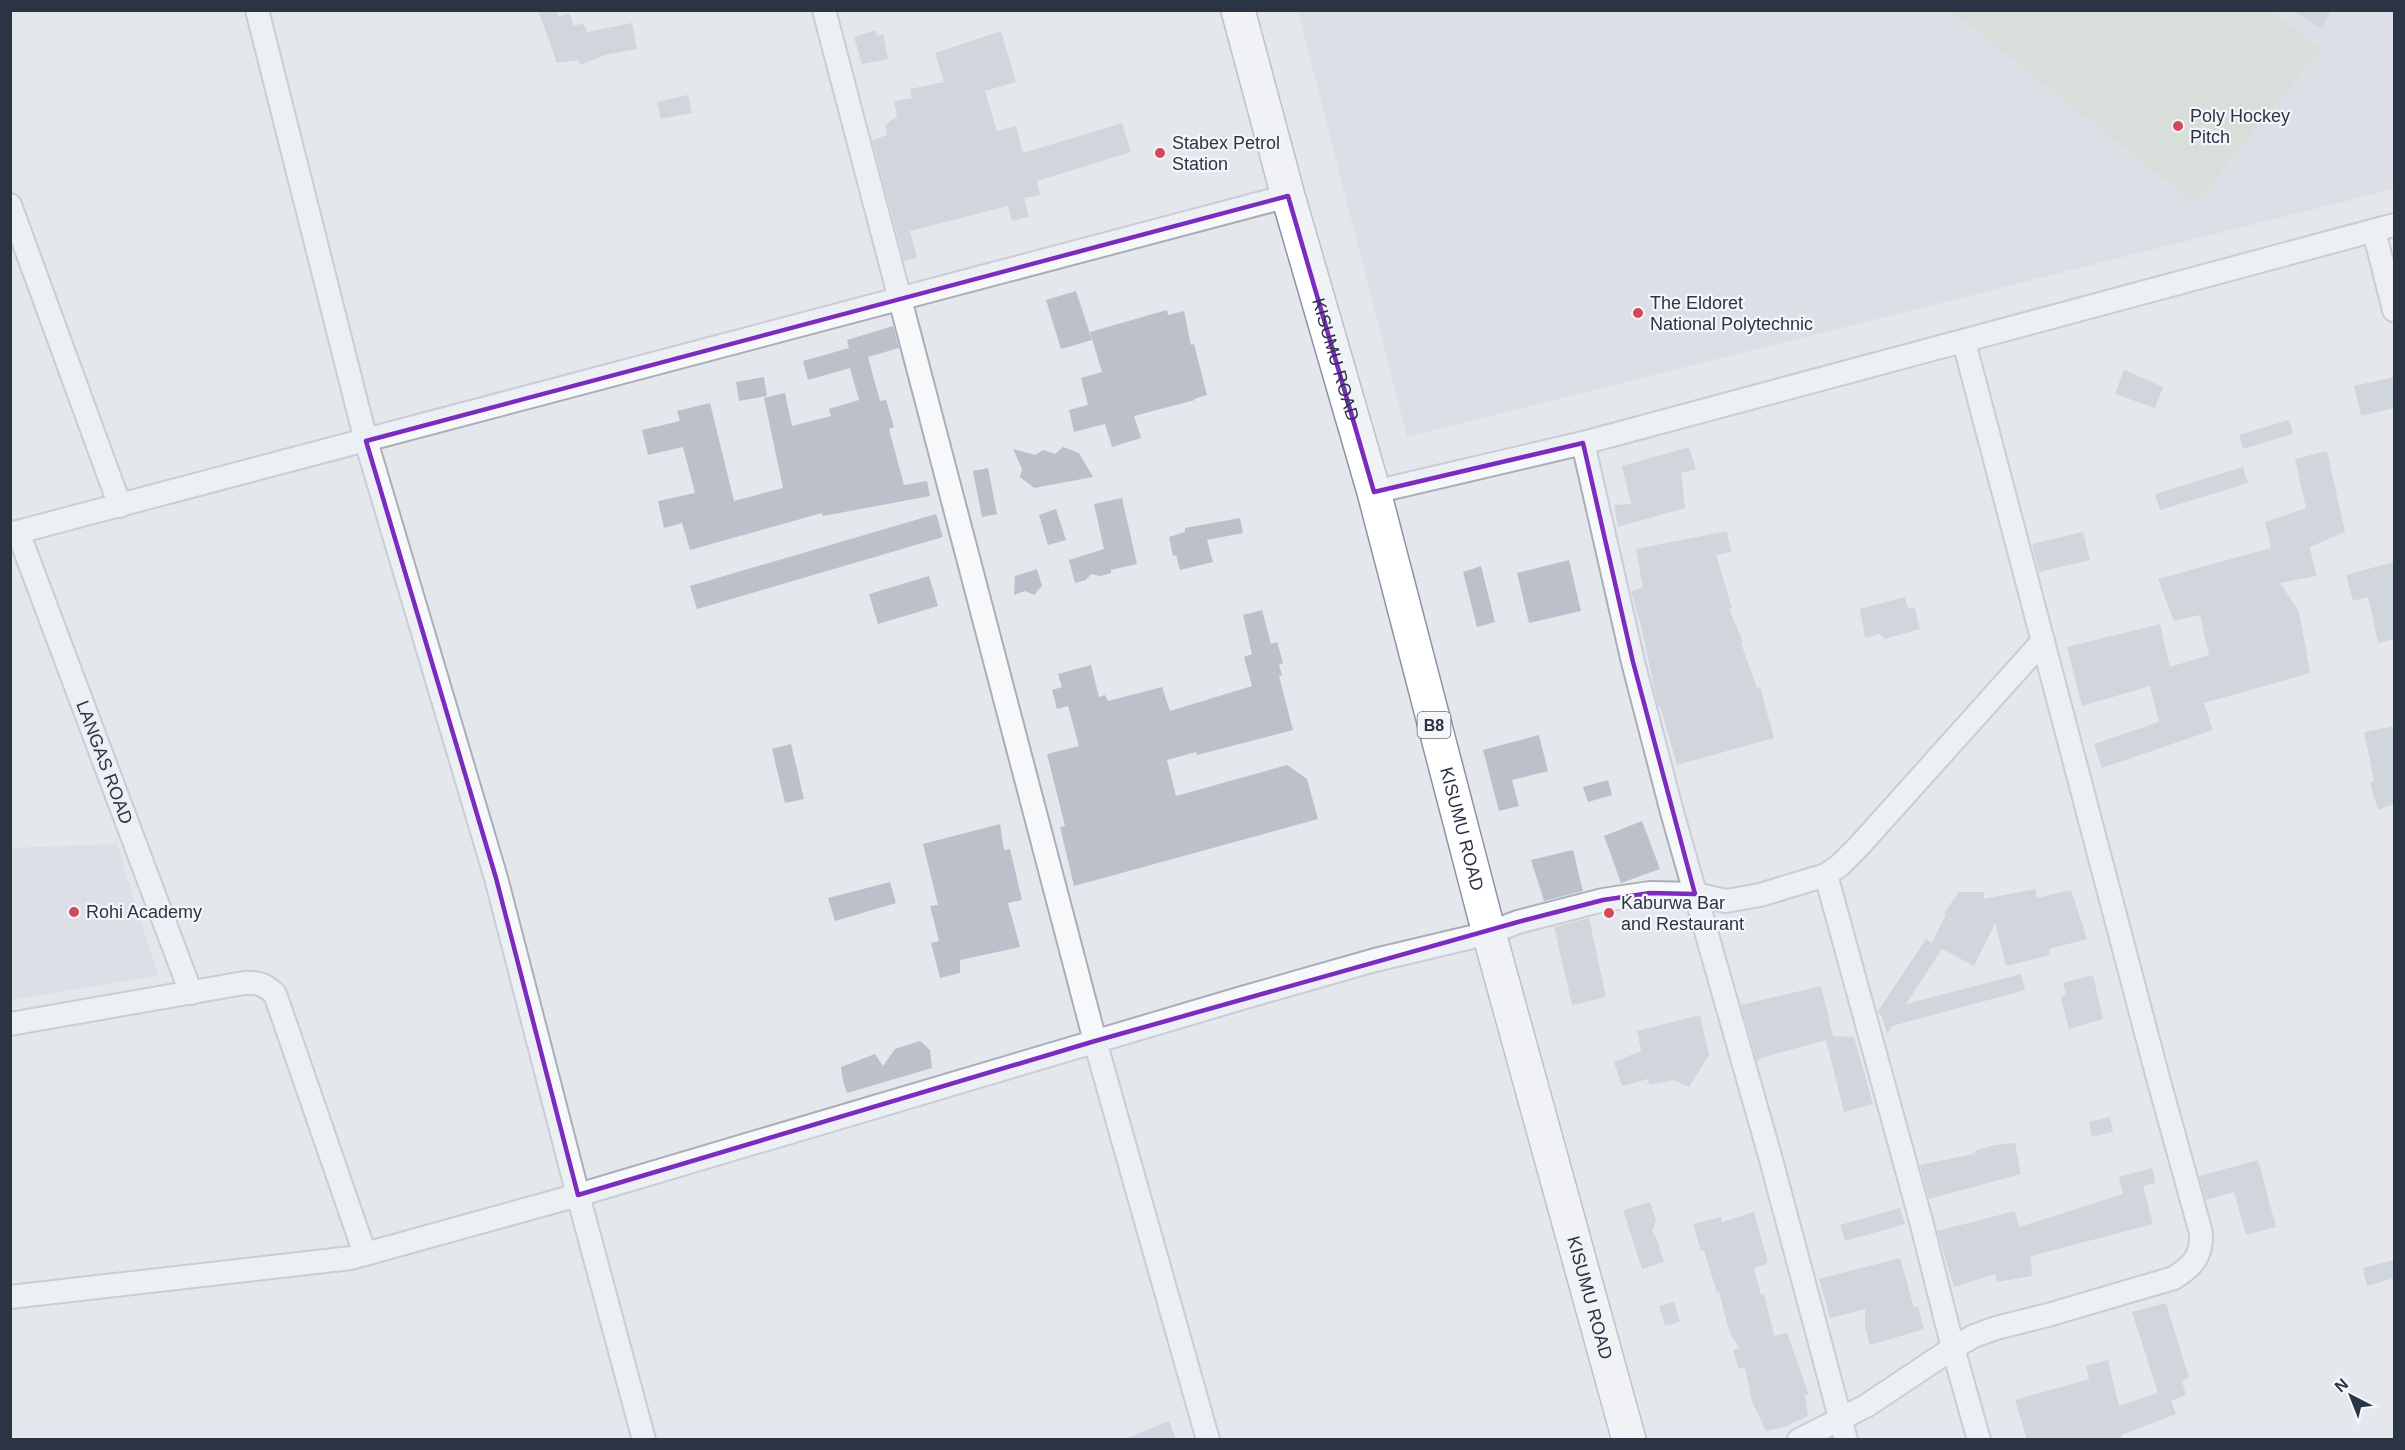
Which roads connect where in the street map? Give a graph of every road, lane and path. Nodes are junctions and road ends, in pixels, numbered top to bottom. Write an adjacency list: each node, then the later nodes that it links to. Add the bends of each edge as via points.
1 (257, 10): 11 (street)
2 (824, 10): 8 (street)
3 (1238, 10): 4 (highway, KISUMU ROAD / B8)
4 (1288, 196): 8 (street); 13 (highway, KISUMU ROAD / B8)
5 (10, 205): 7 (street)
6 (2384, 228): 9 (street); 10 (street)
7 (18, 249): 14 (street)
8 (900, 300): 11 (street); 22 (street)
9 (2394, 310)
10 (1964, 342): 12 (street); 16 (street)
11 (366, 441): 14 (street); 23 (street, via 496,878)
12 (1583, 442): 13 (street); 18 (street, via 1633,662)
13 (1374, 492): 19 (highway, KISUMU ROAD / B8)
14 (120, 506): 15 (street)
15 (14, 533): 20 (street, LANGAS ROAD)
16 (2043, 641): 17 (street, via 1860,845); 26 (street, via 2202,1245 2190,1267 2174,1278 1996,1328)
17 (1826, 875): 18 (street, via 1744,899 1726,901); 26 (street)
18 (1695, 894): 19 (street, via 1650,893 1603,900); 27 (street)
19 (1488, 933): 22 (street, via 1375,960); 30 (highway, KISUMU ROAD / B8)
20 (190, 993): 21 (street); 24 (street, via 257,982 275,994)
21 (10, 1024)
22 (1095, 1041): 23 (street); 29 (street)
23 (578, 1195): 24 (street); 28 (street)
24 (365, 1254): 25 (street)
25 (10, 1297)
26 (1953, 1348): 27 (street); 32 (street)
27 (1842, 1429): 31 (street)
28 (644, 1440)
29 (1208, 1440)
30 (1629, 1440)
31 (1799, 1440)
32 (1979, 1440)

